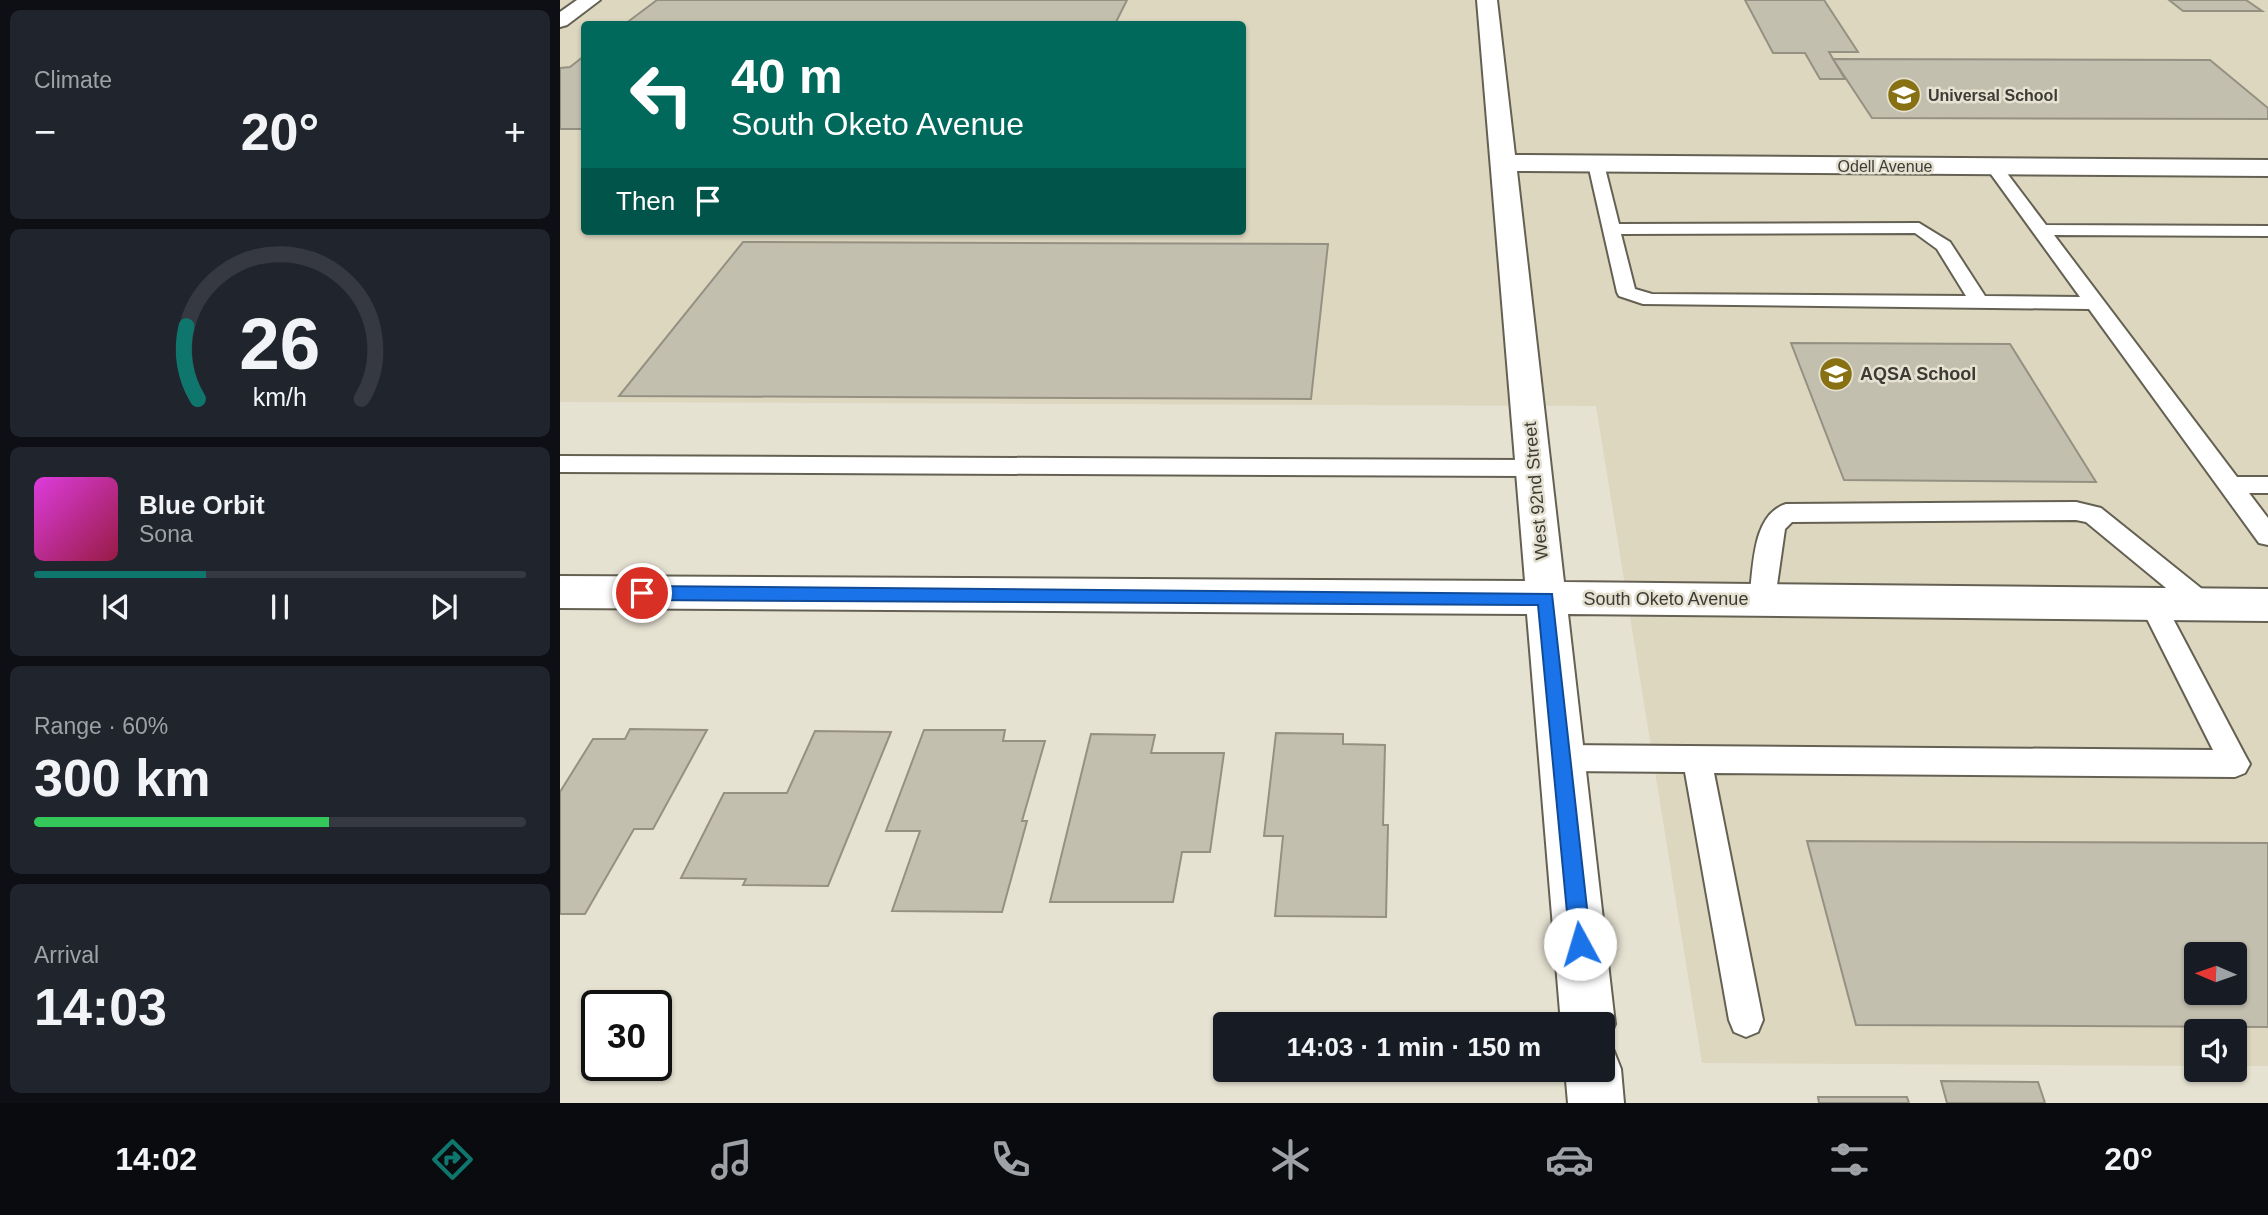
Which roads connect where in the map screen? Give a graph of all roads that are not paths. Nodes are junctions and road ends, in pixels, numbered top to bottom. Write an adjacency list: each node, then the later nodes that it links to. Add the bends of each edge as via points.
1 (590, 0): 3 (street)
2 (1487, 0): 4 (street, West 92nd Street)
3 (560, 21)
4 (1503, 163): 5 (street, Odell Avenue); 14 (street, West 92nd Street)
5 (1596, 164): 6 (street, Odell Avenue); 8 (lane)
6 (1994, 167): 7 (street, Odell Avenue); 9 (lane)
7 (2268, 168)
8 (1611, 229): 11 (lane, via 1919,228 1944,246); 11 (lane, via 1626,292 1650,300)
9 (2042, 230): 10 (lane); 12 (lane)
10 (2268, 231)
11 (1979, 302): 12 (lane)
12 (2095, 303): 15 (lane)
13 (560, 464): 14 (lane)
14 (1534, 468): 19 (street, West 92nd Street)
15 (2230, 485): 16 (lane); 17 (lane)
16 (2268, 485)
17 (2268, 536)
18 (560, 592): 19 (street, South Oketo Avenue)
19 (1546, 599): 20 (street, South Oketo Avenue); 24 (street, West 92nd Street)
20 (1762, 599): 21 (street, South Oketo Avenue); 22 (lane, via 1773,526 1786,513 2076,511 2093,514)
21 (2152, 603): 22 (street, South Oketo Avenue); 25 (lane, via 2235,764)
22 (2203, 604): 23 (street, South Oketo Avenue)
23 (2268, 605)
24 (1562, 758): 25 (lane); 26 (street, West 92nd Street)
25 (1697, 759): 27 (lane)
26 (1587, 1012)
27 (1746, 1020)
28 (1594, 1082): 29 (street)
29 (1596, 1103)

